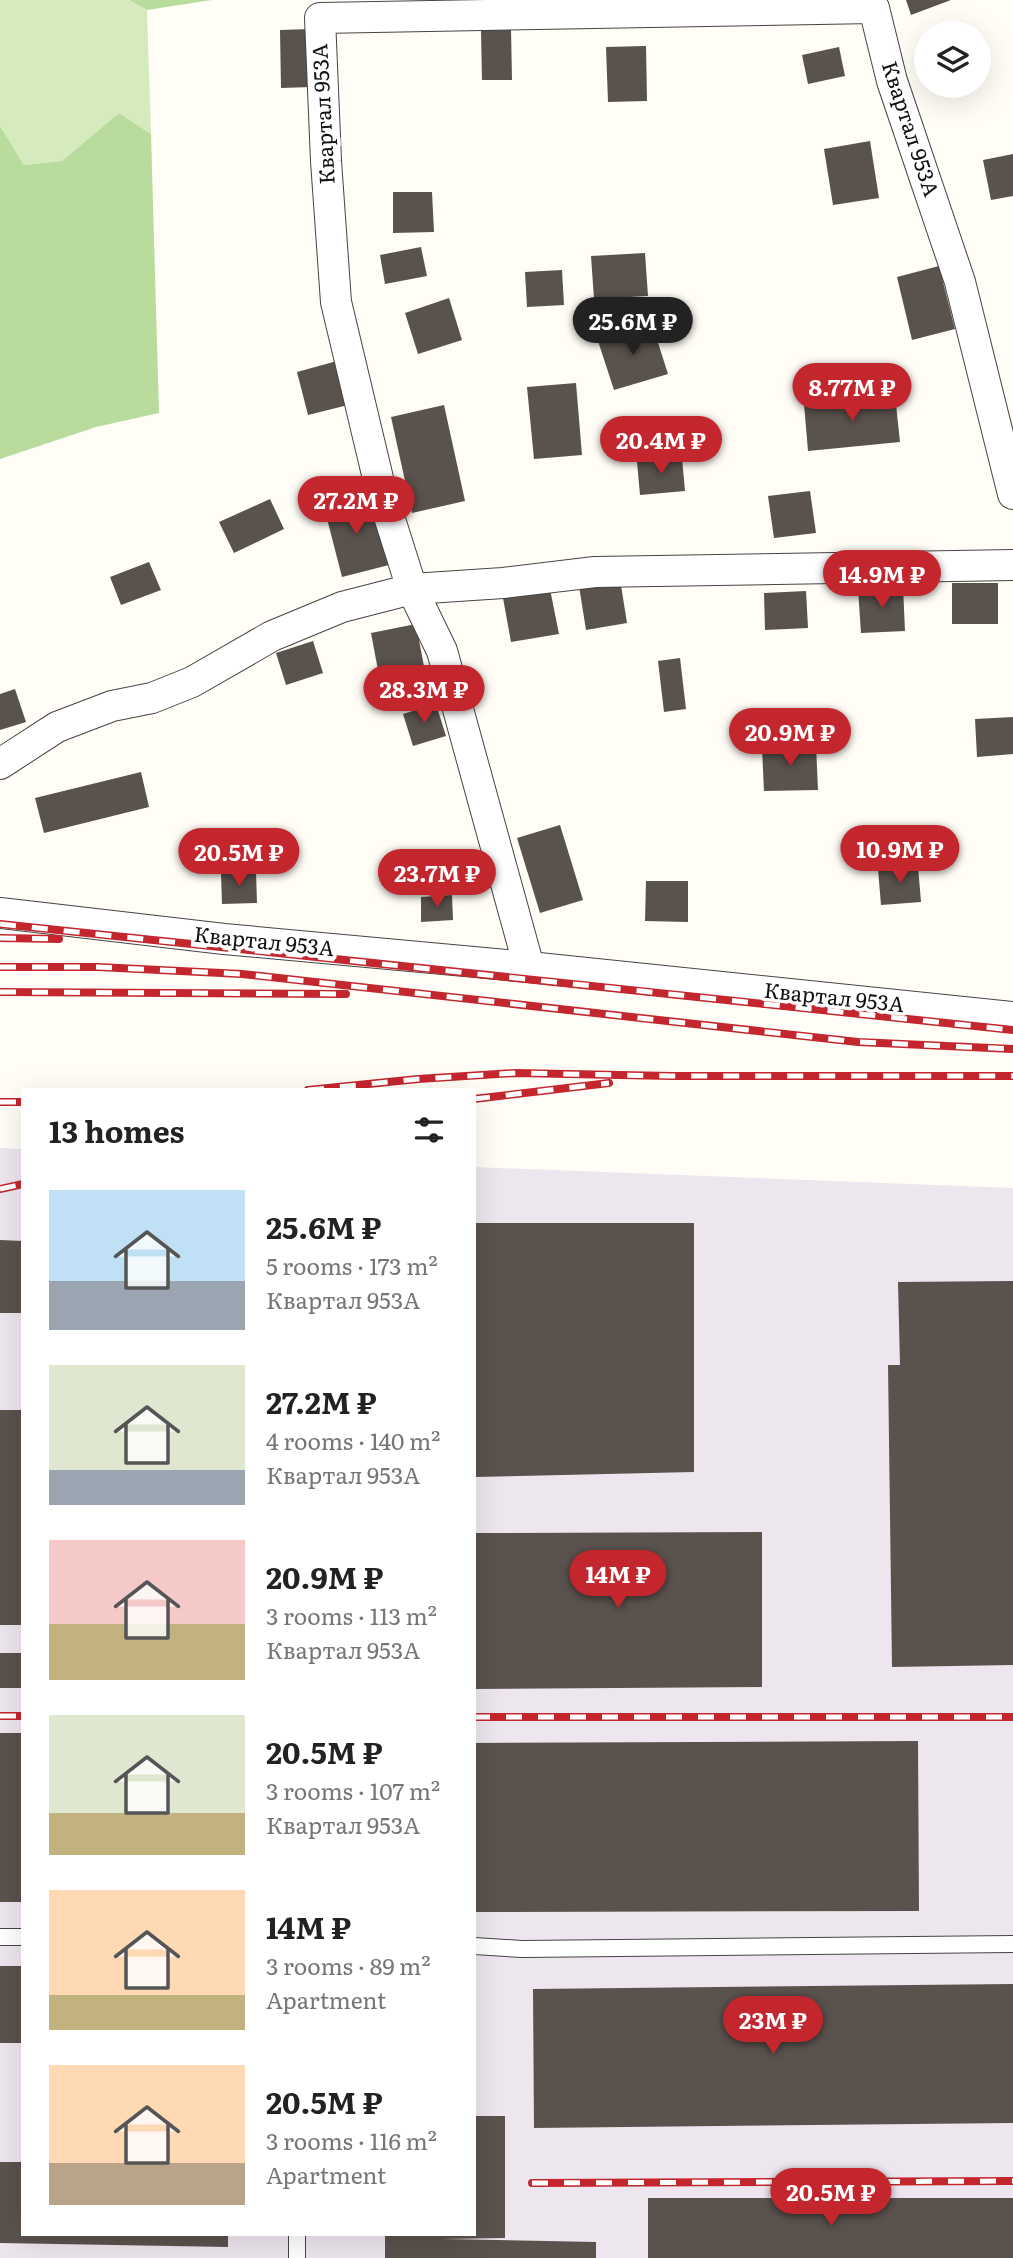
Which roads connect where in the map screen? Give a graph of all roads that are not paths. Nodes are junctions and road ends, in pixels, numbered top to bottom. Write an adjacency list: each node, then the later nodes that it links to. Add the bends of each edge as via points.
1 (1013, 494): 3 (street, Квартал 953А, via 960,282 892,82 874,8 320,18 336,302 381,491)
2 (1013, 565): 3 (street, via 595,572)
3 (412, 589): 4 (street, via 318,616 272,636 192,682 58,727); 6 (street, Квартал 953А, via 442,652)
4 (0, 764)
5 (0, 913): 6 (street, Квартал 953А)
6 (529, 967): 7 (street, Квартал 953А)
7 (1013, 1017)
8 (0, 1937): 9 (lane)
9 (21, 1937)
10 (1013, 1944): 11 (lane)
11 (476, 1946)
12 (297, 2236): 13 (lane)
13 (297, 2258)

